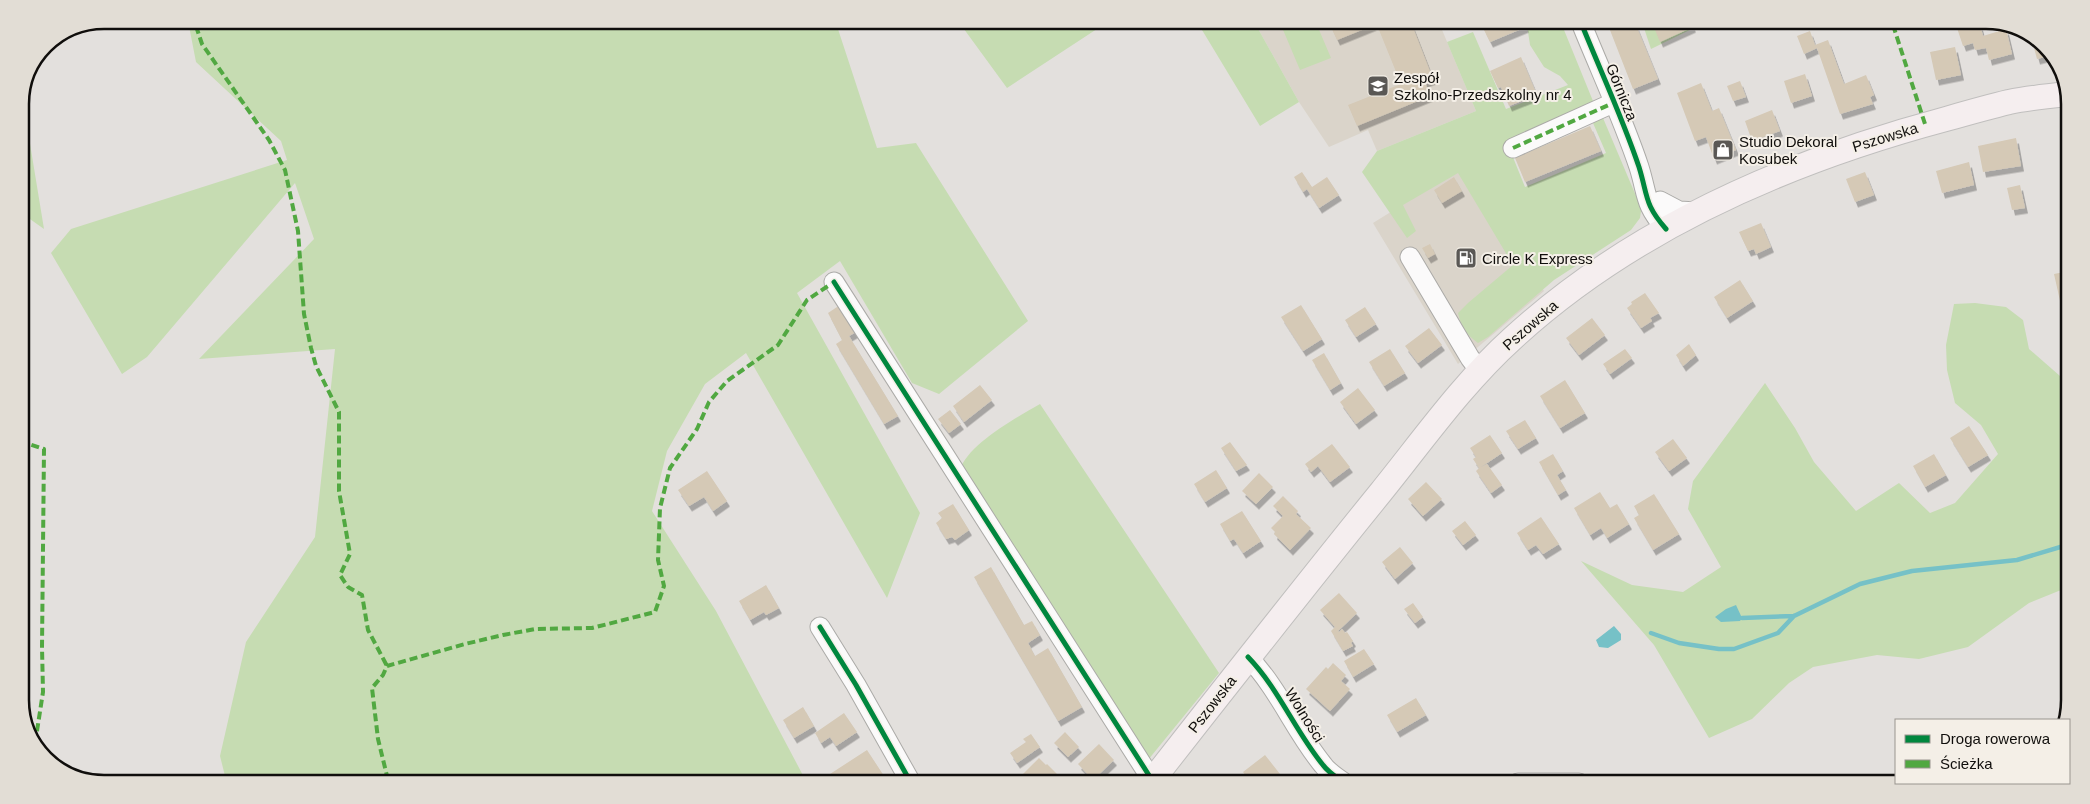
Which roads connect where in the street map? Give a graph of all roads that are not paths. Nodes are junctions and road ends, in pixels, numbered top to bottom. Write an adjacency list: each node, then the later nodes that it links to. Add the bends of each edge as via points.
1 (1584, 29): 3 (street, Górnicza)
2 (2061, 95): 6 (main road, Pszowska, via 2009,102 1916,126 1826,156)
3 (1613, 104): 4 (street); 5 (street, Górnicza)
4 (1514, 148)
5 (1654, 203): 6 (street, via 1679,211); 7 (street, Górnicza, via 1654,215); 8 (street)
6 (1697, 212): 7 (main road, Pszowska)
7 (1666, 229): 8 (main road, Pszowska)
8 (1629, 251): 11 (main road, Pszowska, via 1575,286 1514,337)
9 (1410, 258): 11 (street)
10 (834, 282): 15 (street)
11 (1480, 371): 13 (main road, Pszowska)
12 (820, 627): 14 (street)
13 (1248, 657): 16 (main road, Pszowska); 17 (street, Wolności, via 1278,695 1308,745)
14 (906, 775)
15 (1148, 775)
16 (1157, 775)
17 (1335, 775)

